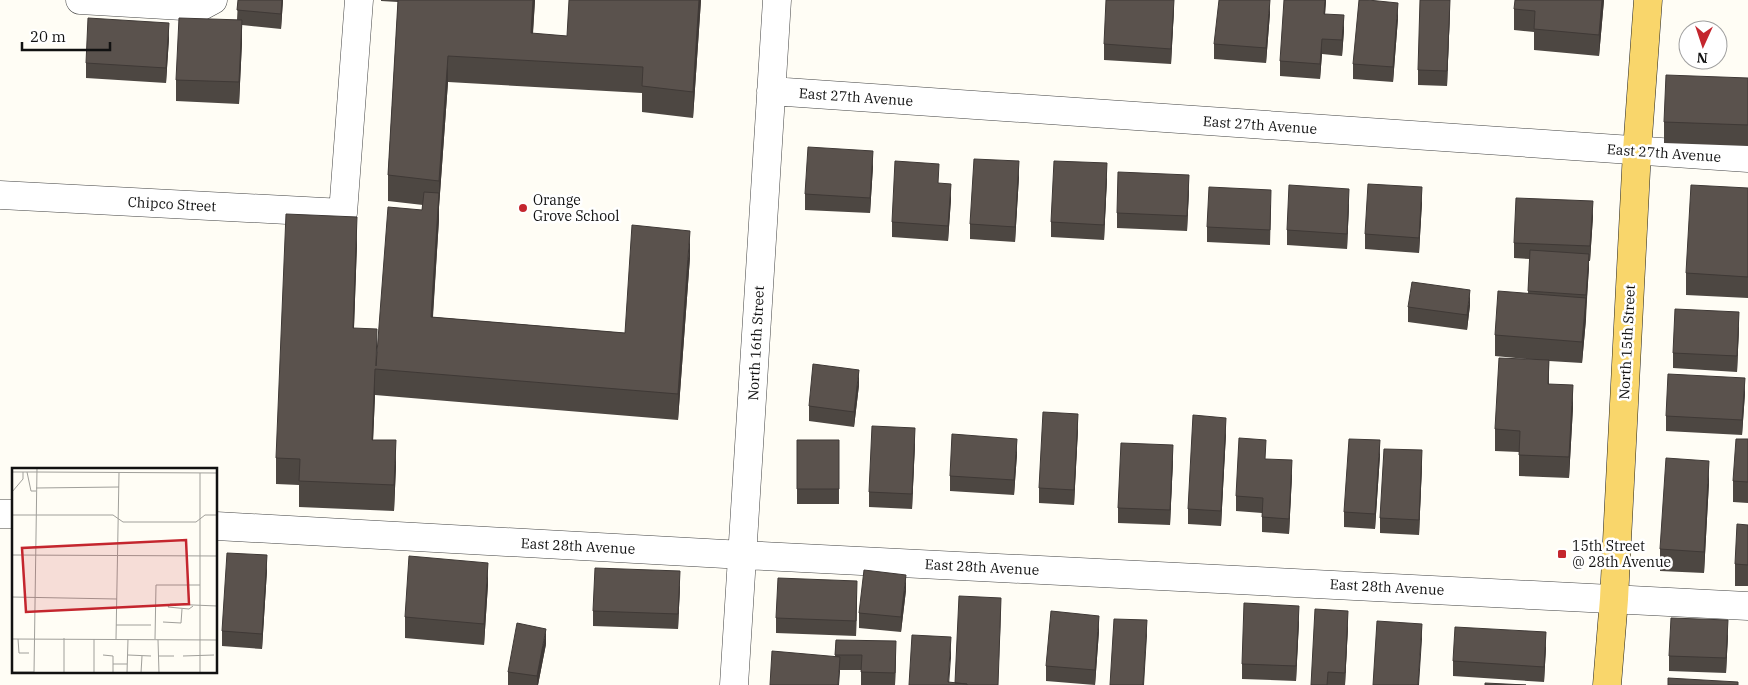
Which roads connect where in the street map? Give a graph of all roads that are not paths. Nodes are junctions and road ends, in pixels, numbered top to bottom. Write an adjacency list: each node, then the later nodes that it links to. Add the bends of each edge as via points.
1 (80, 0): 2 (street, via 200,7)
2 (213, 0)
3 (359, 0): 9 (street, Chipco Street, via 344,213)
4 (777, 0): 6 (street, North 16th Street)
5 (1648, 0): 7 (main road, North 15th Street)
6 (771, 91): 7 (street, East 27th Avenue); 11 (street, North 16th Street)
7 (1637, 151): 8 (street, East 27th Avenue); 12 (main road, North 15th Street)
8 (1748, 158)
9 (0, 195)
10 (218, 526): 11 (street, East 28th Avenue)
11 (743, 555): 12 (street, East 28th Avenue); 14 (street, North 16th Street)
12 (1614, 599): 13 (street, East 28th Avenue); 15 (main road, North 15th Street)
13 (1748, 606)
14 (734, 685)
15 (1607, 685)

